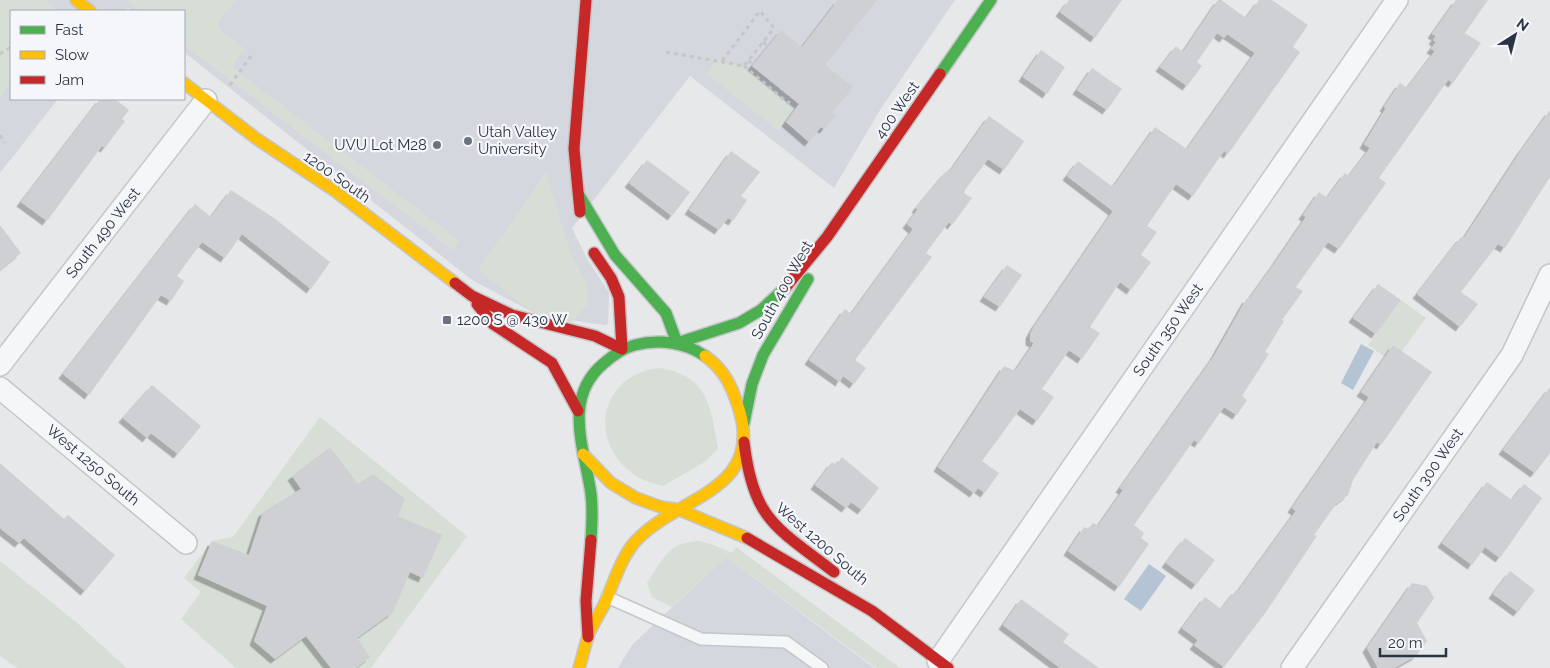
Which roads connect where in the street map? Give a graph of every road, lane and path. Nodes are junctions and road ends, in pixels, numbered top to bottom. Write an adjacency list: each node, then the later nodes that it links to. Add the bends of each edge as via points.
1 (76, 0): 5 (street)
2 (586, 0): 20 (street, via 574,149)
3 (991, 0): 22 (street, 400 West)
4 (1397, 0): 39 (street, South 350 West)
5 (89, 10)
6 (763, 42): 7 (path); 10 (path, via 774,28 760,11); 11 (path)
7 (768, 46)
8 (666, 52): 10 (path)
9 (252, 53): 15 (path)
10 (722, 61): 13 (path)
11 (748, 61): 12 (path); 13 (path)
12 (754, 64)
13 (744, 66): 16 (path, via 788,103)
14 (185, 84): 17 (street, 1200 South)
15 (230, 85)
16 (792, 98)
17 (206, 100): 25 (street, 1200 South, via 284,159 335,191); 28 (street, South 490 West)
18 (0, 135): 19 (path)
19 (4, 143)
20 (579, 195): 21 (street); 26 (street, via 615,255 666,313)
21 (582, 223)
22 (827, 236): 26 (street, South 400 West, via 788,284 761,310 730,327); 31 (street, South 400 West, via 811,274 763,355 752,384)
23 (590, 245): 27 (street, via 619,297)
24 (1550, 275): 42 (street, South 300 West, via 1512,355)
25 (472, 296): 27 (street, 1200 South, via 512,315 589,334); 30 (street, 1200 South, via 493,324 552,363)
26 (677, 343): 27 (street, via 645,342); 31 (street, via 701,353 730,382)
27 (622, 349): 30 (street, via 610,356 592,376)
28 (0, 366)
29 (0, 388): 35 (street, West 1250 South)
30 (578, 412): 33 (street)
31 (743, 425): 32 (street)
32 (743, 440): 34 (street, via 736,464 724,482); 37 (street, West 1200 South, via 752,490 763,512 778,528 845,581)
33 (583, 454): 34 (street, via 612,483 636,498); 38 (street, via 591,495 592,522 585,602)
34 (680, 510): 36 (street, via 640,536 629,549); 37 (street, West 1200 South, via 755,540)
35 (186, 543)
36 (607, 597): 38 (street); 41 (lane, via 701,639 786,642)
37 (872, 611): 39 (street, West 1200 South)
38 (588, 637): 40 (street)
39 (943, 664)
40 (579, 668)
41 (822, 668)
42 (1292, 668)

